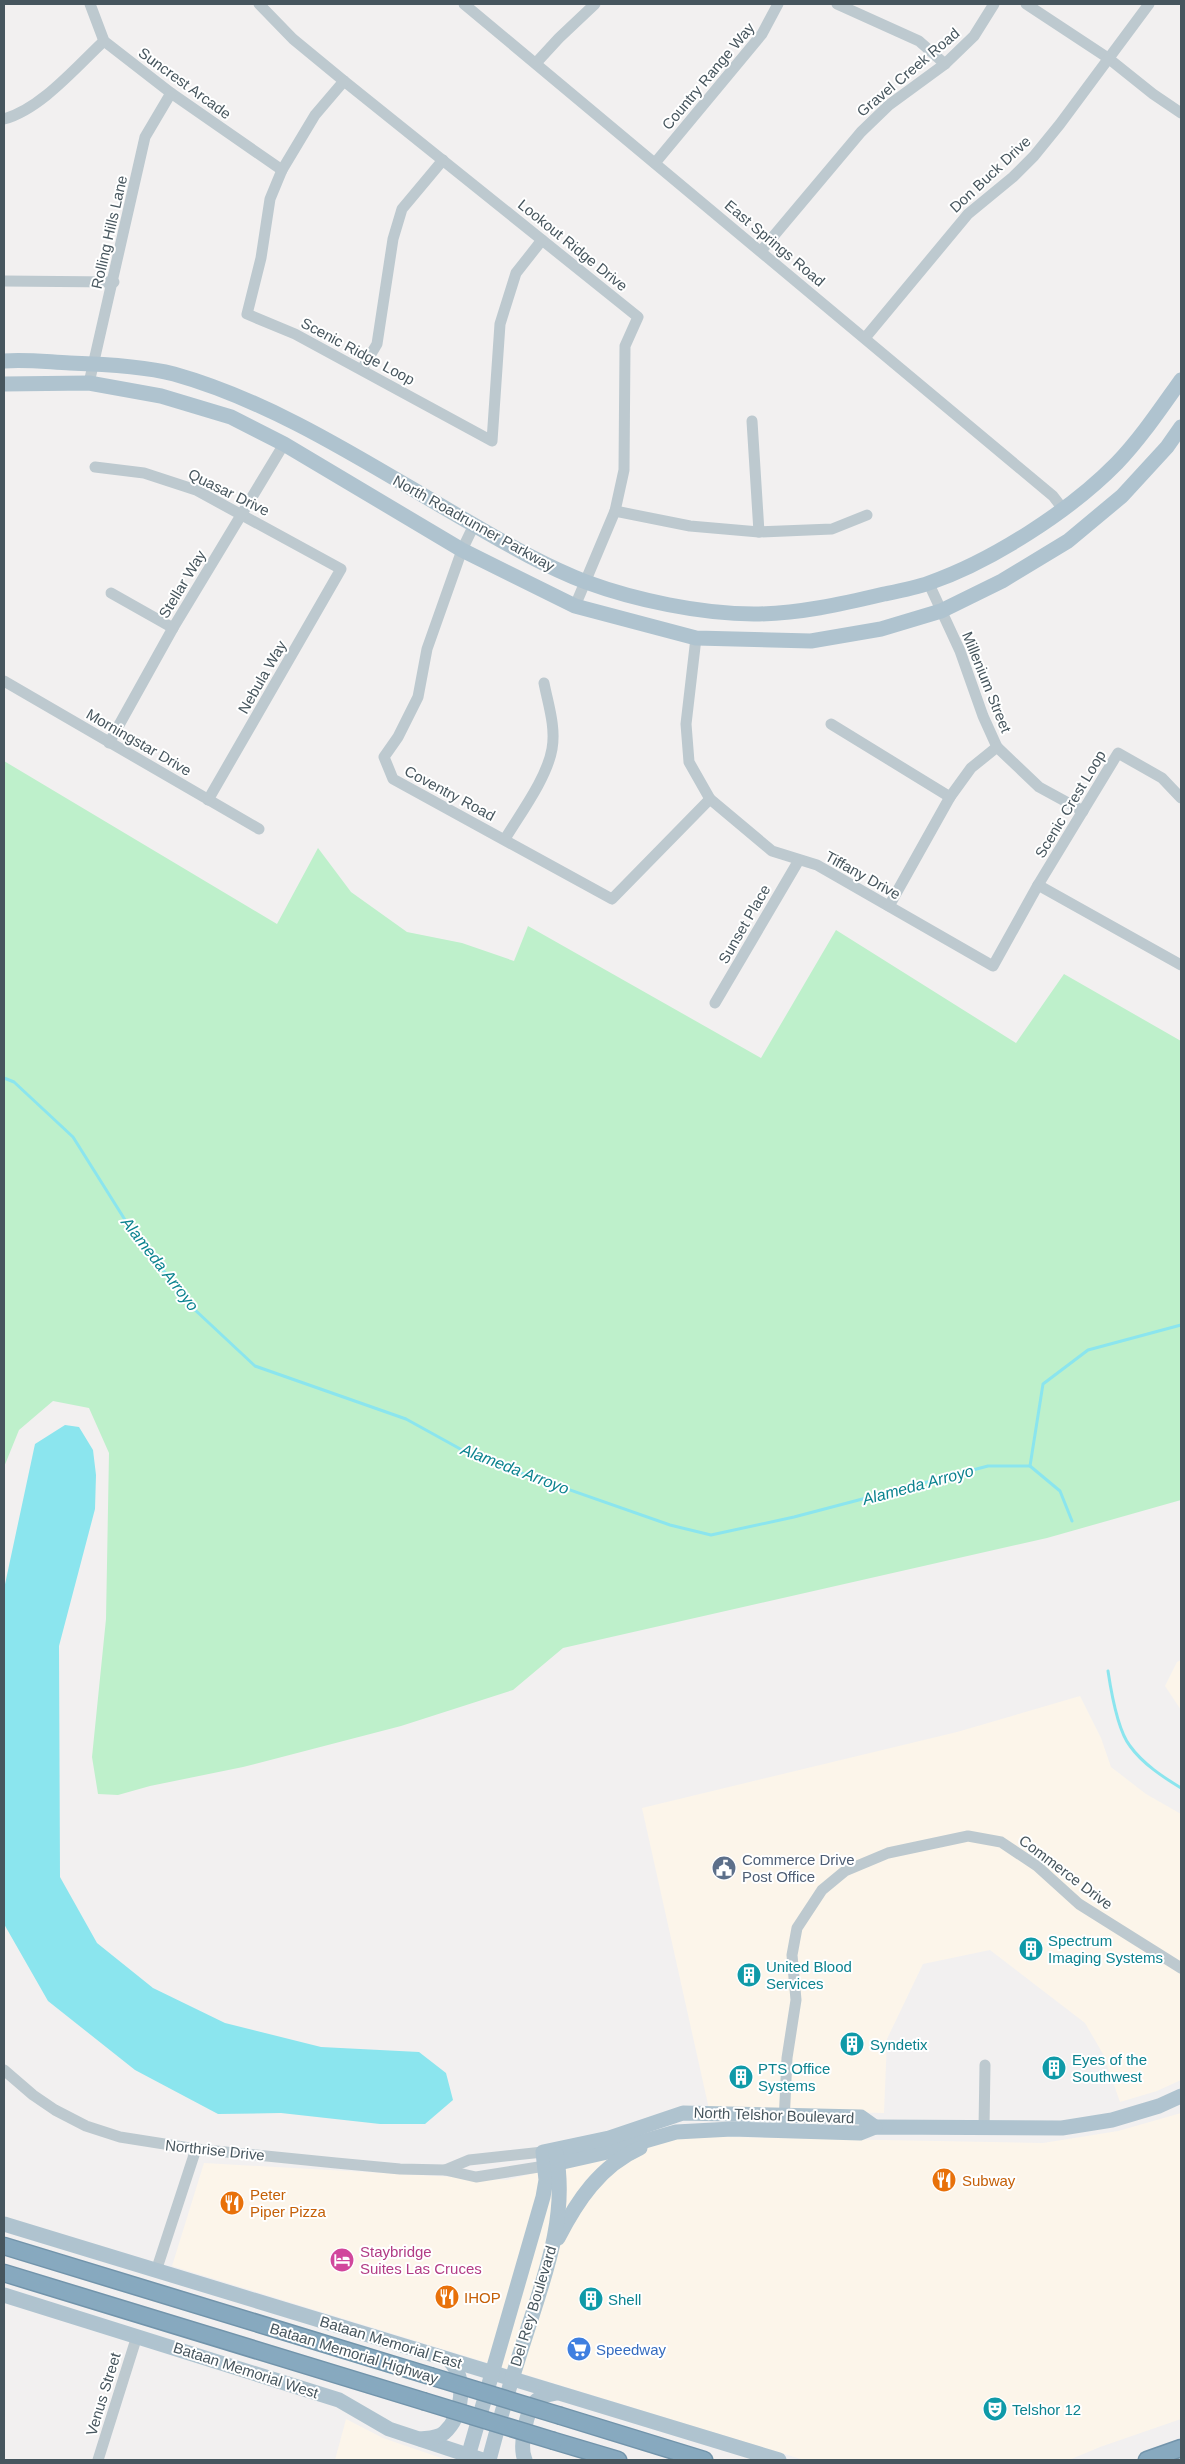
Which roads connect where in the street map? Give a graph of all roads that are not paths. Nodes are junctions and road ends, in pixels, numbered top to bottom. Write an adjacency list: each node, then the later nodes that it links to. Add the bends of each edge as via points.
1 (90, 4): 10 (street)
2 (258, 4): 14 (street, Lookout Ridge Drive, via 293,39)
3 (464, 4): 12 (street, East Springs Road)
4 (595, 4): 12 (street)
5 (778, 4): 19 (street, Country Range Way, via 762,34)
6 (837, 4): 13 (street, via 919,41)
7 (994, 4): 13 (street, Gravel Creek Road, via 974,36)
8 (1026, 4): 11 (street)
9 (1149, 4): 11 (street, Don Buck Drive)
10 (104, 40): 15 (street, Suncrest Arcade); 17 (street, via 48,93 14,116)
11 (1108, 58): 16 (street); 25 (street, Don Buck Drive, via 1034,156 968,214)
12 (536, 64): 19 (street, East Springs Road)
13 (945, 64): 22 (street, Gravel Creek Road, via 889,105 860,132)
14 (344, 81): 18 (street, Lookout Ridge Drive); 20 (street, Scenic Ridge Loop, via 315,115)
15 (171, 93): 20 (street, Suncrest Arcade); 24 (street, Rolling Hills Lane, via 145,137)
16 (1181, 113)
17 (4, 119)
18 (443, 160): 21 (street, Lookout Ridge Drive); 28 (street, via 402,209 393,239 377,344)
19 (655, 163): 22 (street, East Springs Road)
20 (282, 170): 28 (street, Scenic Ridge Loop, via 270,199 261,258 247,314 294,334)
21 (542, 240): 28 (street, Scenic Ridge Loop, via 516,273 500,324 492,441); 37 (street, Lookout Ridge Drive, via 638,317 625,346 624,470)
22 (761, 251): 25 (street, East Springs Road)
23 (4, 281): 24 (street)
24 (114, 282): 27 (street, Rolling Hills Lane)
25 (865, 338): 36 (street, East Springs Road, via 1053,496)
26 (4, 362): 27 (main road, North Roadrunner Parkway)
27 (93, 364): 31 (street, Rolling Hills Lane); 40 (main road, North Roadrunner Parkway, via 170,373 221,389 293,422)
28 (362, 370)
29 (1181, 380): 36 (main road, North Roadrunner Parkway, via 1118,462)
30 (4, 384): 31 (main road, North Roadrunner Parkway)
31 (89, 384): 34 (main road, North Roadrunner Parkway, via 161,396 231,418)
32 (752, 421): 41 (street)
33 (1181, 427): 48 (main road, North Roadrunner Parkway, via 1122,496 1068,541 1002,581)
34 (284, 444): 38 (street, Stellar Way); 42 (main road, North Roadrunner Parkway)
35 (95, 467): 38 (street, Quasar Drive, via 144,474 188,487)
36 (1063, 509): 45 (main road, North Roadrunner Parkway, via 984,559)
37 (615, 511): 41 (street, via 690,526); 44 (street, Lookout Ridge Drive)
38 (242, 513): 43 (street, Quasar Drive); 49 (street, Stellar Way)
39 (867, 515): 41 (street, via 832,529)
40 (474, 525): 42 (street, Coventry Road); 44 (main road, North Roadrunner Parkway, via 523,553)
41 (759, 532)
42 (462, 550): 47 (main road, North Roadrunner Parkway); 62 (street, Coventry Road, via 427,649 418,697 384,757 393,779)
43 (341, 569): 59 (street, Nebula Way)
44 (586, 582): 45 (main road, North Roadrunner Parkway, via 632,596 700,609 753,614 847,603); 47 (street, Lookout Ridge Drive)
45 (928, 584): 48 (street, Millenium Street)
46 (111, 593): 49 (street)
47 (575, 606): 50 (main road, North Roadrunner Parkway)
48 (941, 611): 50 (main road, North Roadrunner Parkway, via 881,629 811,641); 55 (street, Millenium Street)
49 (173, 628): 54 (street, Stellar Way)
50 (696, 638): 58 (street, Tiffany Drive, via 686,724 689,762)
51 (4, 681): 54 (street, Morningstar Drive)
52 (544, 683): 62 (street, via 553,726 552,750 541,777)
53 (832, 724): 56 (street)
54 (109, 743): 59 (street, Morningstar Drive)
55 (997, 747): 56 (street, via 971,768); 60 (street, Millenium Street, via 1039,787)
56 (950, 797): 65 (street)
57 (1181, 798): 60 (street, Scenic Crest Loop, via 1162,778 1118,753)
58 (710, 799): 62 (street, Coventry Road, via 612,898); 63 (street, Tiffany Drive, via 772,851)
59 (208, 800): 61 (street, Morningstar Drive)
60 (1083, 811): 64 (street, Scenic Crest Loop)
61 (259, 829)
62 (505, 839)
63 (799, 860): 65 (street, Tiffany Drive, via 817,865); 67 (street, Sunset Place)
64 (1038, 886): 65 (street, Tiffany Drive, via 993,966); 66 (street)
65 (889, 906)
66 (1181, 965)
67 (715, 1003)
68 (1181, 1968): 72 (street, Commerce Drive, via 1079,1904 1036,1866 1001,1842 968,1836 888,1853 845,1871 822,1890 797,1928 792,1955 796,2000 787,2058)
69 (985, 2066): 73 (street)
70 (4, 2070): 75 (street, Northrise Drive, via 33,2095 86,2126 120,2137)
71 (1181, 2096): 73 (main road, North Telshor Boulevard, via 1112,2120 1062,2128)
72 (784, 2122): 73 (main road, North Telshor Boulevard, via 860,2133 875,2127); 74 (main road, North Telshor Boulevard); 76 (main road, North Telshor Boulevard, via 683,2113)
73 (984, 2128)
74 (676, 2132): 76 (main road, North Telshor Boulevard); 80 (main road, via 636,2149 593,2182 575,2205)
75 (196, 2149): 77 (street, Northrise Drive, via 400,2169); 83 (street)
76 (550, 2158): 77 (street, Northrise Drive, via 469,2160); 77 (street, Northrise Drive, via 476,2177); 80 (main road, Del Rey Boulevard, via 560,2178); 81 (main road, Del Rey Boulevard, via 544,2197)
77 (445, 2170)
78 (4, 2224): 83 (main road, Bataan Memorial East)
79 (4, 2246): 98 (highway, Bataan Memorial Highway, bridge)
80 (552, 2250): 82 (main road, Del Rey Boulevard)
81 (527, 2261): 82 (main road); 88 (main road, Del Rey Boulevard)
82 (546, 2269): 89 (main road, Del Rey Boulevard)
83 (156, 2270): 87 (main road, Bataan Memorial East)
84 (4, 2273): 97 (highway, Bataan Memorial Highway, bridge)
85 (4, 2295): 86 (main road, Bataan Memorial West)
86 (136, 2336): 91 (main road, Bataan Memorial West, via 339,2400 389,2428); 94 (street, Venus Street)
87 (450, 2361): 88 (main road, Bataan Memorial East); 91 (main road, via 460,2376 462,2390 454,2419 436,2437)
88 (494, 2373): 89 (main road, Bataan Memorial East); 93 (main road, Del Rey Boulevard)
89 (512, 2379): 90 (main road, Bataan Memorial East); 95 (main road, Del Rey Boulevard)
90 (556, 2393): 96 (main road, via 543,2396 533,2405 522,2440); 99 (main road, Bataan Memorial East)
91 (421, 2439): 93 (main road, Bataan Memorial West)
92 (1181, 2448): 100 (highway)
93 (473, 2459)
94 (98, 2460)
95 (489, 2460)
96 (525, 2460)
97 (618, 2460)
98 (704, 2460)
99 (779, 2460)
100 (1147, 2460)

